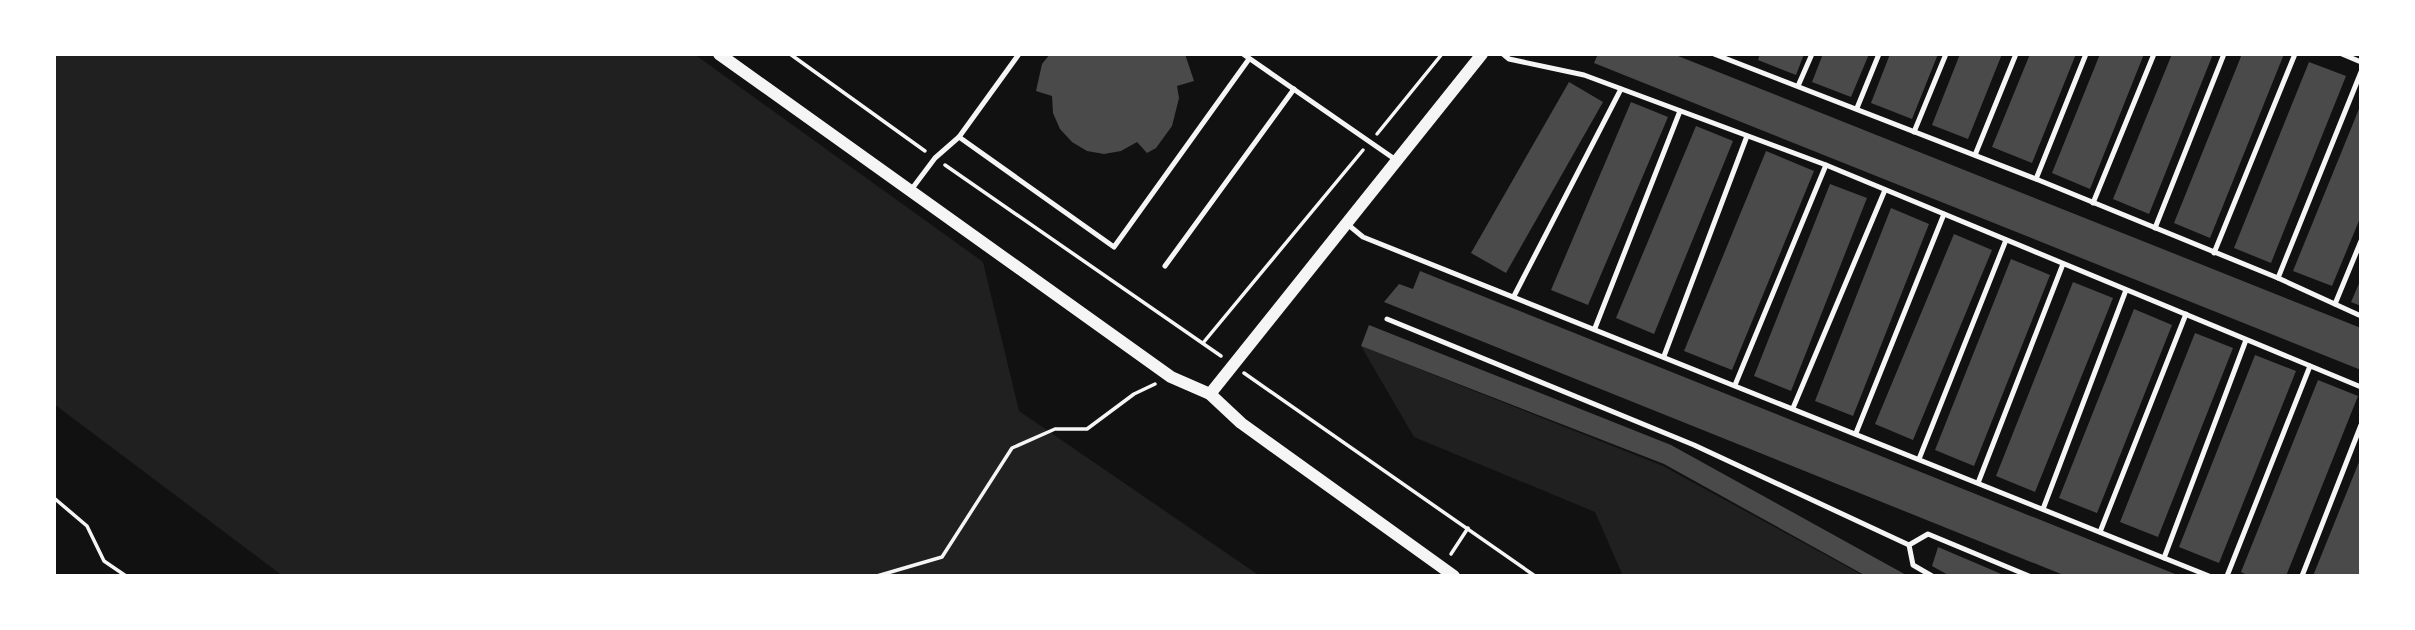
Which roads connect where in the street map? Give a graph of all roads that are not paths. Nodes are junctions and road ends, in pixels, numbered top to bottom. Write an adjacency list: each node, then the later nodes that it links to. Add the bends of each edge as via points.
1 (719, 54): 33 (street)
2 (1019, 54): 28 (lane)
3 (1243, 54): 17 (lane)
4 (1482, 54): 30 (street)
5 (1503, 54): 23 (lane)
6 (1714, 54): 19 (lane)
7 (1743, 54): 19 (lane)
8 (1812, 54): 21 (lane)
9 (1879, 54): 24 (lane)
10 (1945, 54): 26 (lane)
11 (2016, 54): 29 (lane)
12 (2086, 54): 32 (lane)
13 (2154, 54): 35 (lane)
14 (2224, 54): 38 (lane)
15 (2295, 54): 41 (lane)
16 (2342, 54): 18 (lane)
17 (1249, 59): 22 (lane); 28 (lane, via 1114,247)
18 (2361, 62)
19 (1739, 63): 21 (lane)
20 (2361, 72): 44 (lane)
21 (1798, 86): 24 (lane)
22 (1294, 89): 30 (lane); 43 (lane)
23 (1621, 89): 25 (lane); 46 (lane)
24 (1857, 108): 26 (lane)
25 (1680, 111): 27 (lane); 51 (lane)
26 (1914, 132): 29 (lane)
27 (1747, 136): 31 (lane); 53 (lane)
28 (959, 137): 33 (lane, via 935,158)
29 (1975, 155): 32 (lane)
30 (1396, 160): 37 (street)
31 (1826, 166): 34 (lane); 55 (lane)
32 (2036, 179): 35 (lane)
33 (911, 190): 57 (street, via 1171,377)
34 (1885, 190): 36 (lane); 58 (lane)
35 (2093, 203): 38 (lane)
36 (1944, 214): 39 (lane); 60 (lane)
37 (1346, 223): 46 (lane, via 1363,237); 57 (street)
38 (2155, 228): 41 (lane)
39 (2006, 240): 42 (lane); 61 (lane)
40 (2361, 241): 47 (lane)
41 (2214, 253): 44 (lane)
42 (2063, 264): 45 (lane); 62 (lane)
43 (1165, 266)
44 (2278, 278): 47 (lane)
45 (2126, 290): 48 (lane); 63 (lane)
46 (1514, 296): 51 (lane)
47 (2335, 304): 49 (lane)
48 (2186, 314): 52 (lane); 64 (lane)
49 (2361, 316)
50 (1387, 319): 65 (lane, via 1695,445)
51 (1595, 328): 53 (lane)
52 (2246, 340): 54 (lane); 66 (lane)
53 (1664, 356): 55 (lane)
54 (2310, 366): 56 (lane); 71 (lane)
55 (1735, 384): 58 (lane)
56 (2361, 387)
57 (1210, 394): 67 (street, via 1241,424)
58 (1793, 408): 60 (lane)
59 (2361, 425): 72 (lane)
60 (1856, 433): 61 (lane)
61 (1919, 459): 62 (lane)
62 (1978, 483): 63 (lane)
63 (2043, 509): 64 (lane)
64 (2100, 532): 66 (lane)
65 (1909, 545): 68 (lane, via 1913,565); 69 (lane, via 1928,534)
66 (2164, 558): 70 (lane)
67 (1454, 576)
68 (1932, 576)
69 (2029, 576)
70 (2209, 576)
71 (2227, 576)
72 (2302, 576)

